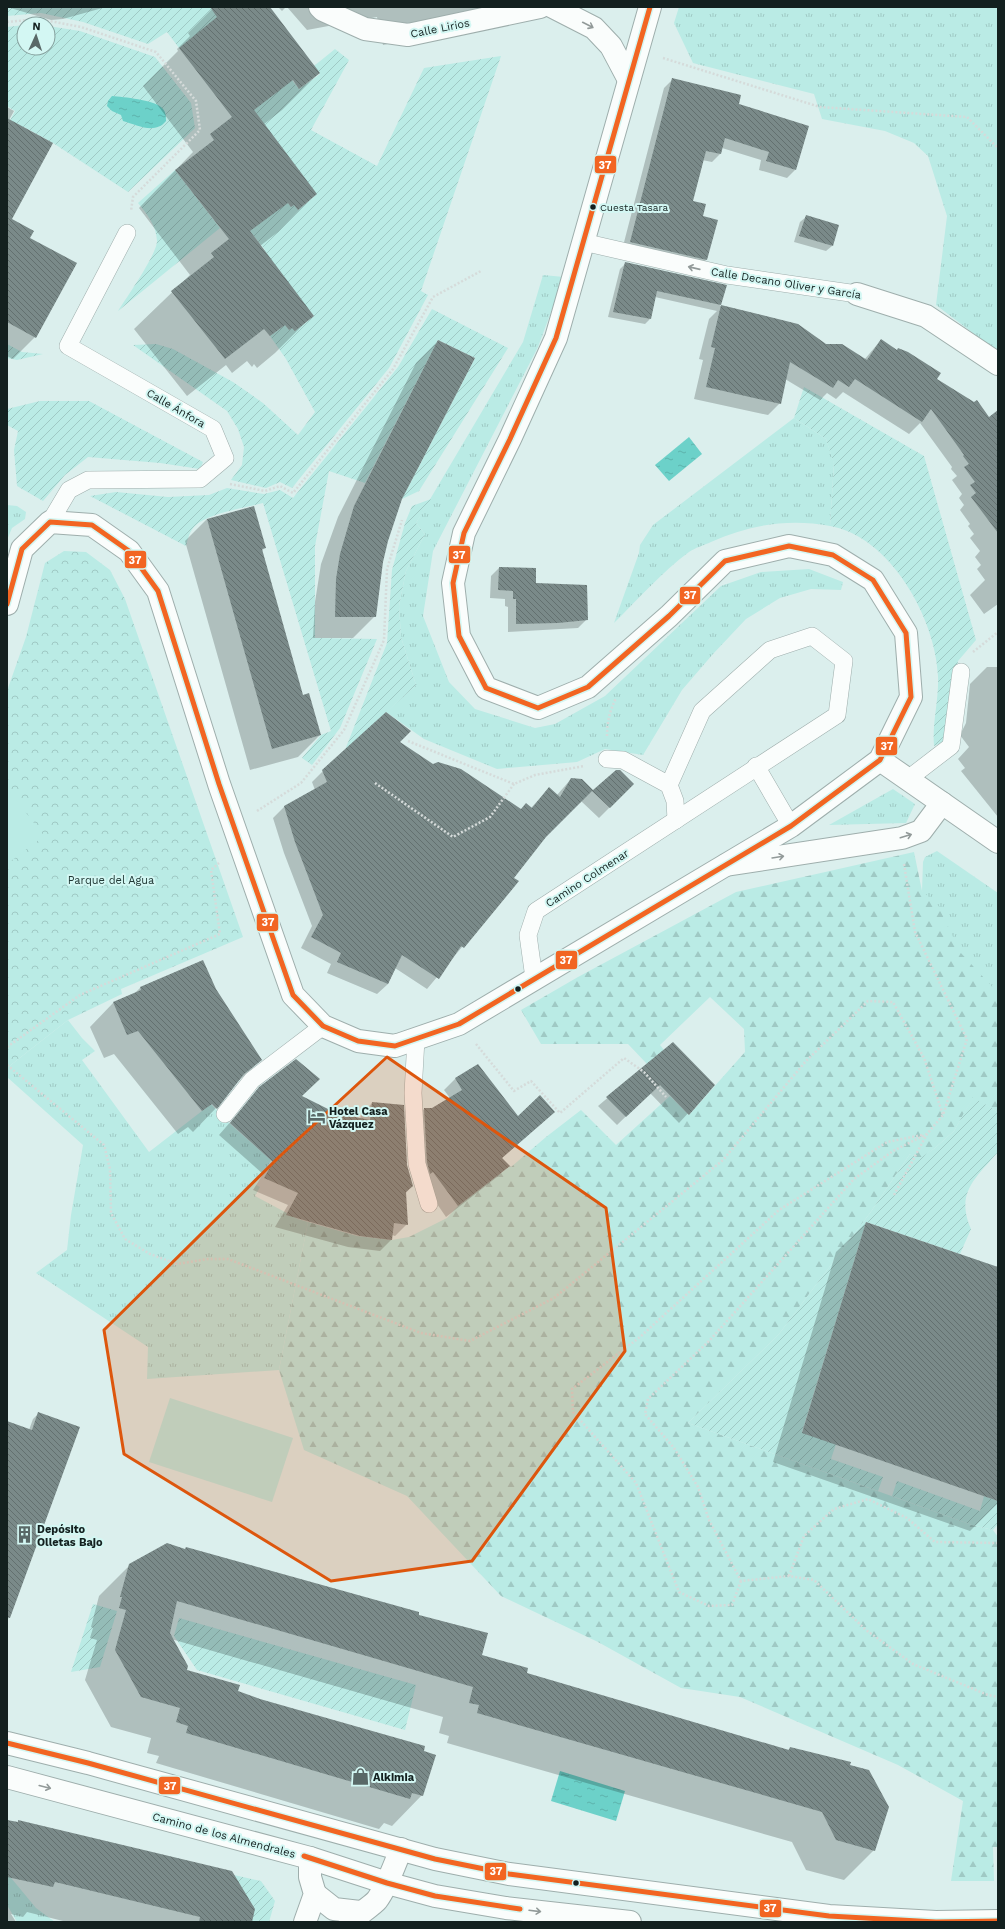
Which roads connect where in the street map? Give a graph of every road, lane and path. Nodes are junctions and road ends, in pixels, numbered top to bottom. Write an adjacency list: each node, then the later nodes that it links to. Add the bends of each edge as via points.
1 (320, 7): 2 (main road, Calle Lirios, via 365,29 408,35)
2 (540, 7)
3 (553, 7): 7 (main road, one-way to 7, via 594,28 611,46)
4 (650, 7): 6 (main road)
5 (7, 22): 9 (path, via 40,19 74,25 156,52 196,101 200,130)
6 (637, 50): 7 (main road); 8 (path, via 820,107 967,117)
7 (629, 80): 11 (main road)
8 (998, 148)
9 (133, 196)
10 (127, 233): 17 (lane, Calle Ánfora, via 68,346 213,430 225,458 200,479 88,480 69,490)
11 (583, 242): 13 (lane, Calle Decano Oliver y García, one-way to 11, via 727,275); 20 (main road, via 556,338 464,533 453,583 459,636 486,688 538,708 588,687)
12 (481, 272): 15 (path, via 433,297 393,369 293,493 280,486 265,491)
13 (857, 294): 14 (main road, Calle Decano Oliver y García, via 926,316)
14 (998, 364)
15 (229, 484)
16 (402, 520): 32 (path, via 387,569 384,640 344,730 301,784)
17 (50, 522): 18 (main road, via 22,549); 41 (main road, via 92,524 129,552 158,591 219,784 293,995)
18 (7, 604)
19 (998, 632): 21 (path, via 967,657)
20 (610, 667): 22 (path, via 626,681 612,706); 25 (main road, via 669,616 725,561 789,546 833,555 873,580 906,633 911,697)
21 (961, 672): 27 (lane, via 951,746)
22 (607, 738)
23 (408, 741): 29 (path)
24 (607, 759): 29 (path, via 577,768 535,775); 30 (lane, via 623,760)
25 (880, 760): 27 (main road); 34 (main road)
26 (756, 766): 30 (lane, Camino Colmenar, via 837,714 844,661 812,636 770,650 702,711); 33 (lane, Camino Colmenar); 34 (lane)
27 (908, 779): 31 (main road)
28 (375, 783): 29 (path, via 453,837 490,817)
29 (514, 784)
30 (669, 784): 33 (lane, via 675,801)
31 (942, 803): 35 (main road, one-way to 31, via 921,831); 36 (main road)
32 (253, 813)
33 (676, 820): 39 (lane, Camino Colmenar, via 536,911 528,935)
34 (791, 826): 38 (main road)
35 (902, 838): 38 (main road, one-way to 35); 47 (path, via 904,868 915,932 967,1039)
36 (998, 842)
37 (216, 864): 43 (path, via 211,870 220,934 80,995)
38 (726, 865): 39 (main road)
39 (534, 978): 40 (main road)
40 (459, 1024): 42 (main road); 45 (path, via 514,1091 531,1080 560,1113 624,1058 644,1072)
41 (323, 1026): 42 (main road, via 358,1041 395,1046); 46 (lane, via 252,1080)
42 (416, 1039): 50 (lane, via 413,1093 417,1164)
43 (7, 1047)
44 (7, 1065): 47 (path, via 104,1145 110,1169 111,1213 125,1239 150,1254 177,1264 228,1259 421,1333 470,1341 554,1298 724,1160 806,1061 868,1001 893,1002 924,1058)
45 (666, 1097)
46 (225, 1114)
47 (942, 1115): 48 (path)
48 (927, 1134): 49 (path); 53 (path, via 893,1151 854,1179 709,1341 648,1399 645,1414 674,1448 698,1487 709,1520); 53 (path, via 887,1142 778,1210 640,1337 572,1389 573,1412 636,1482 679,1592 709,1606 732,1605)
49 (894, 1195)
50 (429, 1204)
51 (998, 1543): 52 (path, via 935,1542 907,1518 868,1499 834,1509 804,1536)
52 (789, 1576): 53 (path); 54 (path, via 814,1580 866,1630 913,1664)
53 (740, 1581)
54 (998, 1697)
55 (7, 1743): 57 (main road)
56 (7, 1777): 58 (main road, Camino de los Almendrales, one-way to 58)
57 (401, 1849): 59 (main road); 62 (main road, via 435,1859 509,1874 829,1916 936,1922)
58 (310, 1858): 59 (main road, Camino de los Almendrales); 60 (main road, via 310,1877)
59 (387, 1883): 61 (main road, via 376,1901); 64 (main road, Camino de los Almendrales, one-way to 64, via 435,1896 506,1908)
60 (315, 1894): 61 (main road, via 334,1909); 63 (main road)
61 (355, 1917)
62 (998, 1921)
63 (305, 1922)
64 (630, 1922)

